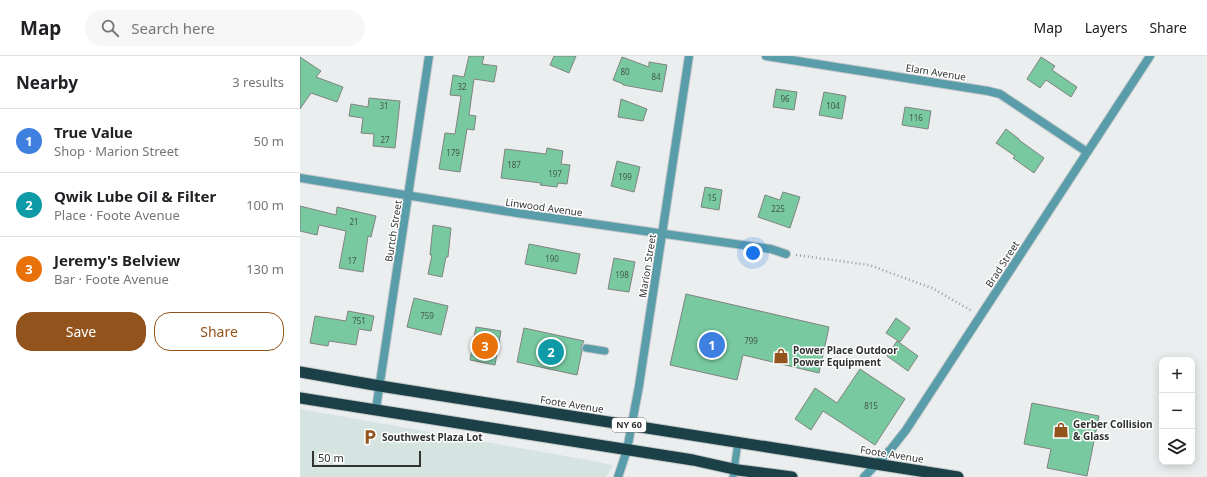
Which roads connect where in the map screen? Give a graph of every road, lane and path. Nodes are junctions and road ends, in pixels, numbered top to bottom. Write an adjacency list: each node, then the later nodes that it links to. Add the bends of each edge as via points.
1 (429, 56): 7 (street, Burtch Street)
2 (689, 56): 8 (street, Marion Street)
3 (766, 56): 5 (street, Elam Avenue, via 1000,94)
4 (1150, 56): 5 (street, Brad Street)
5 (1087, 152): 10 (street, Brad Street)
6 (300, 178): 7 (street, Linwood Avenue)
7 (408, 196): 8 (street, Linwood Avenue); 14 (street, Burtch Street)
8 (662, 234): 9 (street, Linwood Avenue, via 771,249); 17 (street, Marion Street)
9 (786, 254): 10 (path, via 869,265 932,288)
10 (980, 316): 20 (street, Brad Street, via 906,430)
11 (586, 348): 12 (lane)
12 (605, 351)
13 (300, 372): 14 (highway, Foote Avenue / NY 60)
14 (380, 386): 16 (street, Burtch Street); 17 (highway, Foote Avenue / NY 60)
15 (300, 398): 16 (highway)
16 (376, 409): 19 (highway)
17 (631, 425): 18 (highway, Foote Avenue / NY 60); 19 (street, Marion Street)
18 (738, 442): 20 (highway, Foote Avenue / NY 60); 21 (lane)
19 (627, 450): 21 (highway, via 693,460); 22 (street, Marion Street)
20 (878, 464): 24 (street, Brad Street); 25 (highway, Foote Avenue / NY 60)
21 (734, 473): 23 (highway)
22 (618, 477)
23 (792, 477)
24 (864, 477)
25 (958, 477)

